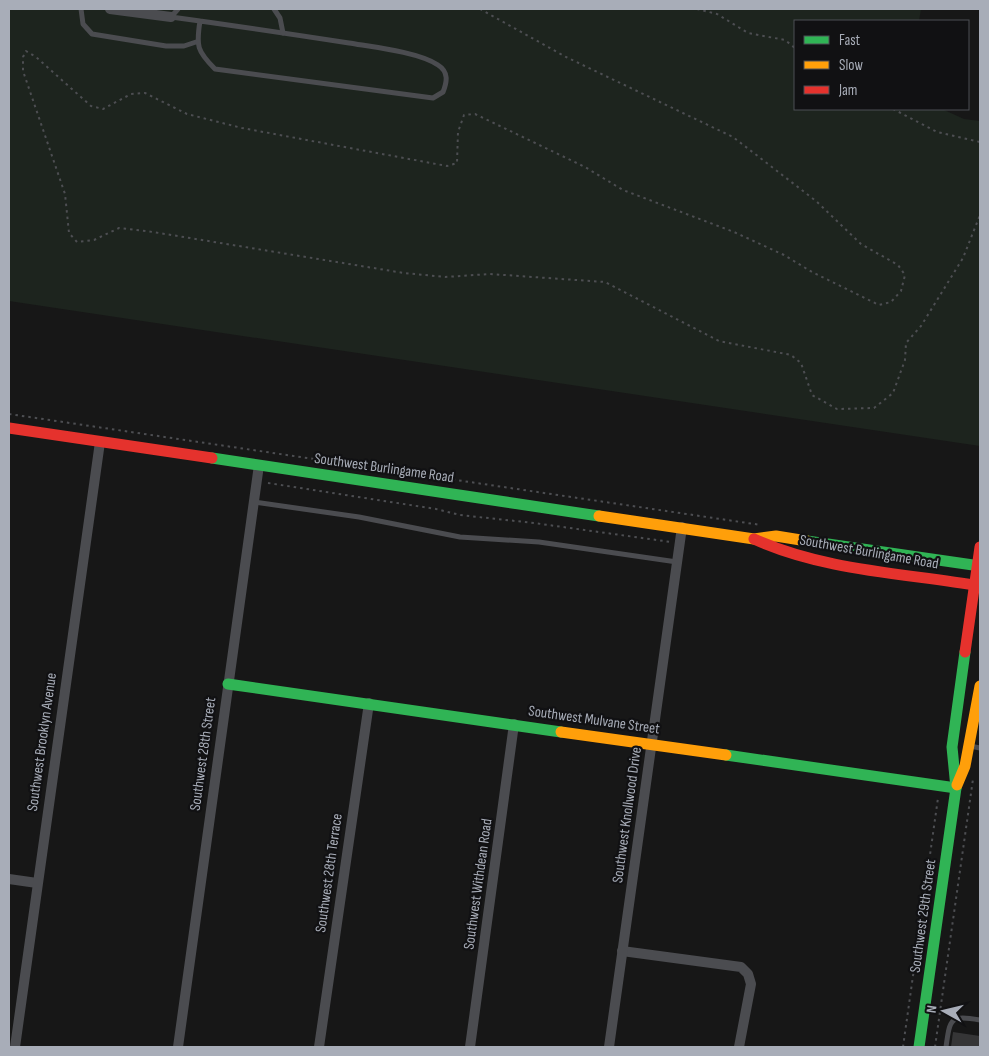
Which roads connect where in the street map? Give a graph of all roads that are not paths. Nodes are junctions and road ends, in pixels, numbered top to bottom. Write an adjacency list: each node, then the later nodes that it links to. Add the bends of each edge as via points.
1 (81, 9): 7 (lane, via 83,24 92,34 166,46)
2 (110, 9): 4 (street)
3 (274, 9): 6 (lane)
4 (174, 13): 5 (lane)
5 (200, 21): 6 (lane); 7 (lane)
6 (283, 33): 7 (lane, via 400,51 438,65 447,81 443,92 433,98 215,69 202,57)
7 (196, 42)
8 (9, 428): 9 (main road, Southwest Burlingame Road)
9 (100, 442): 10 (main road, Southwest Burlingame Road); 26 (street, Southwest Brooklyn Avenue)
10 (259, 465): 11 (street, Southwest 28th Street); 12 (main road, Southwest Burlingame Road)
11 (254, 502): 15 (lane, via 460,536 539,542); 18 (street, Southwest 28th Street)
12 (682, 527): 13 (main road, Southwest Burlingame Road); 15 (street, Southwest Knollwood Drive)
13 (754, 539): 16 (main road, Southwest Burlingame Road, via 776,536); 17 (main road, Southwest Burlingame Road, via 769,547 840,565)
14 (980, 547): 16 (main road, Southwest 29th Street)
15 (677, 562): 22 (street, Southwest Knollwood Drive)
16 (979, 565): 17 (main road, Southwest 29th Street)
17 (978, 585): 24 (main road, Southwest 29th Street, via 952,747)
18 (228, 684): 20 (main road, Southwest Mulvane Street); 30 (street, Southwest 28th Street)
19 (980, 686): 23 (main road, Southwest 29th Street)
20 (369, 703): 21 (main road, Southwest Mulvane Street); 31 (street, Southwest 28th Terrace)
21 (514, 724): 22 (main road, Southwest Mulvane Street); 32 (street, Southwest Withdean Road)
22 (652, 743): 24 (main road, Southwest Mulvane Street); 27 (street, Southwest Knollwood Drive)
23 (975, 747): 24 (main road, Southwest 29th Street)
24 (956, 788): 35 (main road, Southwest 29th Street)
25 (9, 879): 26 (street)
26 (37, 883): 29 (street, Southwest Brooklyn Avenue)
27 (622, 951): 33 (street, Southwest Knollwood Drive); 34 (street, via 746,971 751,984)
28 (980, 1020): 36 (lane, via 959,1016 953,1019)
29 (15, 1047)
30 (178, 1047)
31 (319, 1047)
32 (470, 1047)
33 (609, 1047)
34 (739, 1047)
35 (919, 1047)
36 (946, 1047)

